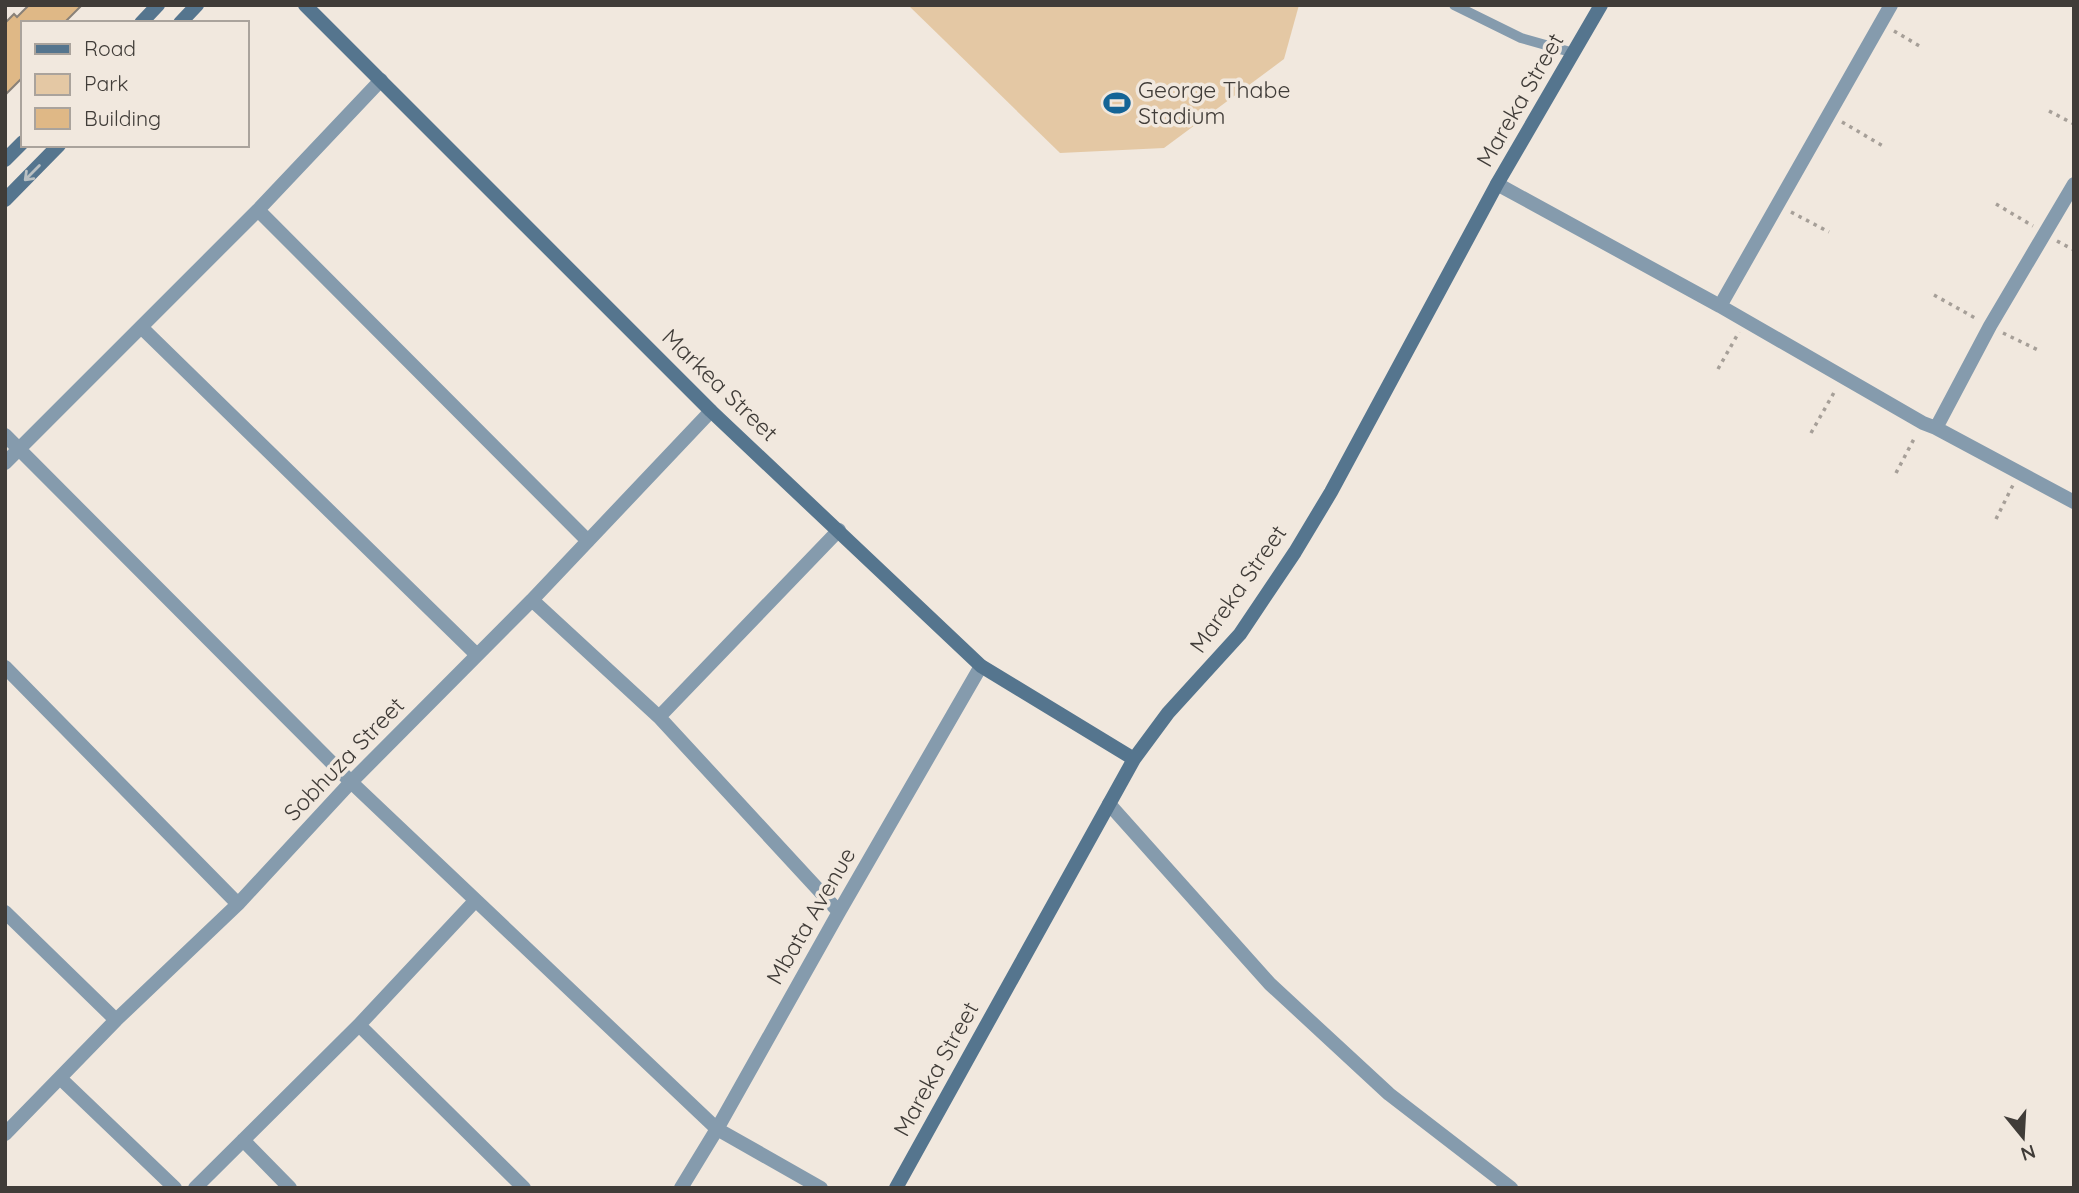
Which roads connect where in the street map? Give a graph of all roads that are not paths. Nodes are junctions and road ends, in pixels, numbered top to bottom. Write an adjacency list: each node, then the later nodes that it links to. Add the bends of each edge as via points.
1 (159, 5): 7 (main road)
2 (197, 5): 8 (main road)
3 (305, 5): 10 (main road, Markea Street)
4 (1454, 5): 9 (lane, via 1521,38)
5 (1601, 5): 9 (main road, Mareka Street)
6 (1891, 5): 18 (street)
7 (143, 21)
8 (182, 21)
9 (1574, 53): 14 (main road, Mareka Street)
10 (381, 80): 17 (street); 20 (main road, Markea Street)
11 (21, 144): 13 (main road)
12 (57, 147): 16 (main road, one-way to 16)
13 (5, 160)
14 (1497, 184): 18 (street); 33 (main road, Mareka Street, via 1295,552 1240,634 1168,713)
15 (2074, 184): 21 (street)
16 (5, 200)
17 (258, 210): 19 (street); 27 (street)
18 (1720, 306): 21 (street)
19 (141, 327): 23 (street); 29 (street)
20 (711, 411): 26 (main road, Markea Street); 27 (street, Sobhuza Street)
21 (1930, 426): 25 (street)
22 (5, 435): 23 (street)
23 (19, 448): 24 (street); 34 (street)
24 (5, 463)
25 (2074, 502)
26 (839, 530): 30 (main road, Markea Street); 32 (street)
27 (588, 541): 28 (street, Sobhuza Street)
28 (532, 600): 29 (street, Sobhuza Street); 32 (street)
29 (477, 655): 34 (street, Sobhuza Street)
30 (981, 666): 33 (main road, Markea Street); 39 (street, Mbata Avenue)
31 (5, 667): 37 (street)
32 (659, 717): 39 (street)
33 (1134, 759): 35 (main road, Mareka Street)
34 (351, 782): 36 (street); 37 (street, Sobhuza Street)
35 (1110, 804): 52 (main road, Mareka Street); 53 (street, via 1270,984 1389,1094)
36 (475, 901): 41 (street); 43 (street)
37 (238, 904): 40 (street, Sobhuza Street)
38 (5, 912): 40 (street)
39 (839, 912): 43 (street, Mbata Avenue)
40 (116, 1020): 42 (street, Sobhuza Street)
41 (359, 1025): 45 (street); 49 (street)
42 (60, 1078): 44 (street, Sobhuza Street); 46 (street)
43 (717, 1129): 50 (street, Mbata Avenue); 51 (street)
44 (5, 1134)
45 (243, 1140): 47 (street); 48 (street)
46 (175, 1188)
47 (195, 1188)
48 (290, 1188)
49 (524, 1188)
50 (681, 1188)
51 (821, 1188)
52 (896, 1188)
53 (1511, 1188)

